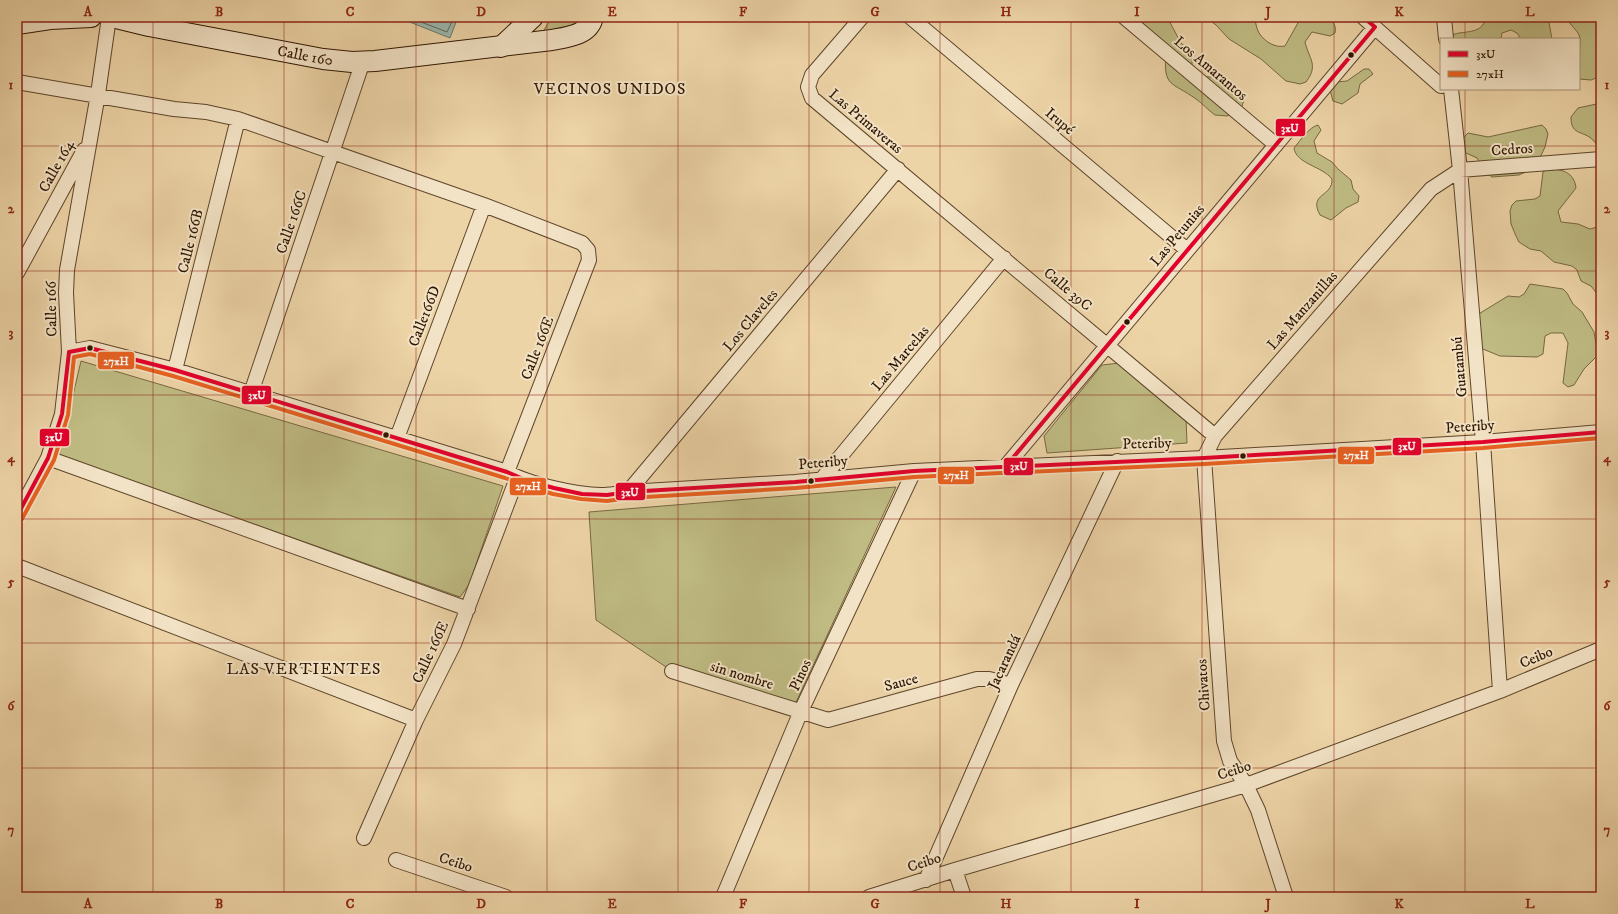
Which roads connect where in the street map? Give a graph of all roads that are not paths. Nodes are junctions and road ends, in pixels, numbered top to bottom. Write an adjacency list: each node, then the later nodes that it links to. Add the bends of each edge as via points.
1 (91, 17): 10 (main road)
2 (111, 17): 14 (main road, Calle 160, via 324,59); 18 (street, Calle 166)
3 (533, 17): 13 (main road)
4 (593, 17): 13 (main road, Calle 160, via 586,29 577,35)
5 (862, 17): 24 (street, Las Primaveras, via 812,75 808,87 812,98)
6 (910, 17): 28 (street, Irupé)
7 (1124, 17): 21 (street, Los Amarantos)
8 (1363, 17): 11 (street)
9 (1444, 17): 12 (street)
10 (17, 24)
11 (1375, 27): 16 (street); 21 (street, Las Petunias)
12 (1446, 38)
13 (501, 47): 14 (main road, Calle 160)
14 (363, 61): 22 (street, Calle 166C)
15 (17, 82): 18 (street)
16 (1440, 84)
17 (1447, 90): 25 (street, Guatambú)
18 (98, 94): 19 (street); 20 (street, Calle 166)
19 (238, 120): 22 (street); 33 (street, Calle 166B)
20 (90, 139): 30 (street, Calle 164); 32 (street, Calle 166, via 67,270)
21 (1276, 145): 28 (street, Las Petunias)
22 (332, 153): 27 (street); 34 (street, Calle 166C)
23 (1601, 159): 25 (street, Cedros)
24 (898, 169): 29 (street, Calle 39C); 46 (street, Los Claveles)
25 (1460, 170): 26 (street, Cedros); 38 (street, Guatambú)
26 (1431, 189): 36 (street, Las Manzanillas)
27 (484, 205): 37 (street, Calle166D); 44 (street, Calle 166E, via 582,243 588,250 589,260)
28 (1187, 250): 31 (street, Las Petunias)
29 (1004, 258): 31 (street, Calle 39C); 45 (street, Las Marcelas)
30 (17, 272)
31 (1107, 345): 36 (street, Calle 39C); 42 (street, Las Petunias)
32 (69, 352): 33 (street, Peteriby, via 90,348); 39 (street, Calle 166, via 62,414)
33 (175, 370): 34 (street, Peteriby)
34 (251, 393): 37 (street, Peteriby)
35 (1601, 432): 38 (street, Peteriby)
36 (1215, 436): 40 (street, Las Manzanillas)
37 (397, 438): 44 (street, Peteriby)
38 (1483, 442): 40 (street, Peteriby); 53 (street, Guatambú)
39 (48, 458): 47 (street, Calle 166); 49 (street)
40 (1204, 458): 41 (street, Peteriby); 56 (street, Chivatos, via 1224,741 1230,761)
41 (1117, 461): 42 (street, Peteriby); 52 (street, Jacarandá)
42 (1006, 466): 43 (street, Peteriby)
43 (914, 470): 45 (street, Peteriby); 54 (street, Pinos)
44 (512, 475): 46 (street, Peteriby, via 579,494); 49 (street, Calle 166E)
45 (821, 480): 46 (street, Peteriby)
46 (628, 492)
47 (17, 516)
48 (17, 566): 55 (street)
49 (468, 609): 55 (street, Calle 166E, via 454,644)
50 (1601, 649): 53 (street, Ceibo)
51 (672, 671): 54 (street, sin nombre)
52 (1011, 685): 54 (street, Sauce, via 989,679 977,679 828,720); 60 (street, Jacarandá)
53 (1500, 691): 56 (street, Ceibo)
54 (801, 711): 62 (street, Pinos)
55 (416, 720): 57 (street, Calle 166E)
56 (1246, 785): 59 (street, Ceibo); 65 (street, Chivatos, via 1258,810)
57 (364, 838)
58 (396, 860): 61 (street, Ceibo)
59 (956, 870): 60 (street, Ceibo); 64 (street)
60 (926, 880): 63 (street, Ceibo)
61 (506, 897)
62 (723, 897)
63 (869, 897)
64 (964, 897)
65 (1286, 897)

